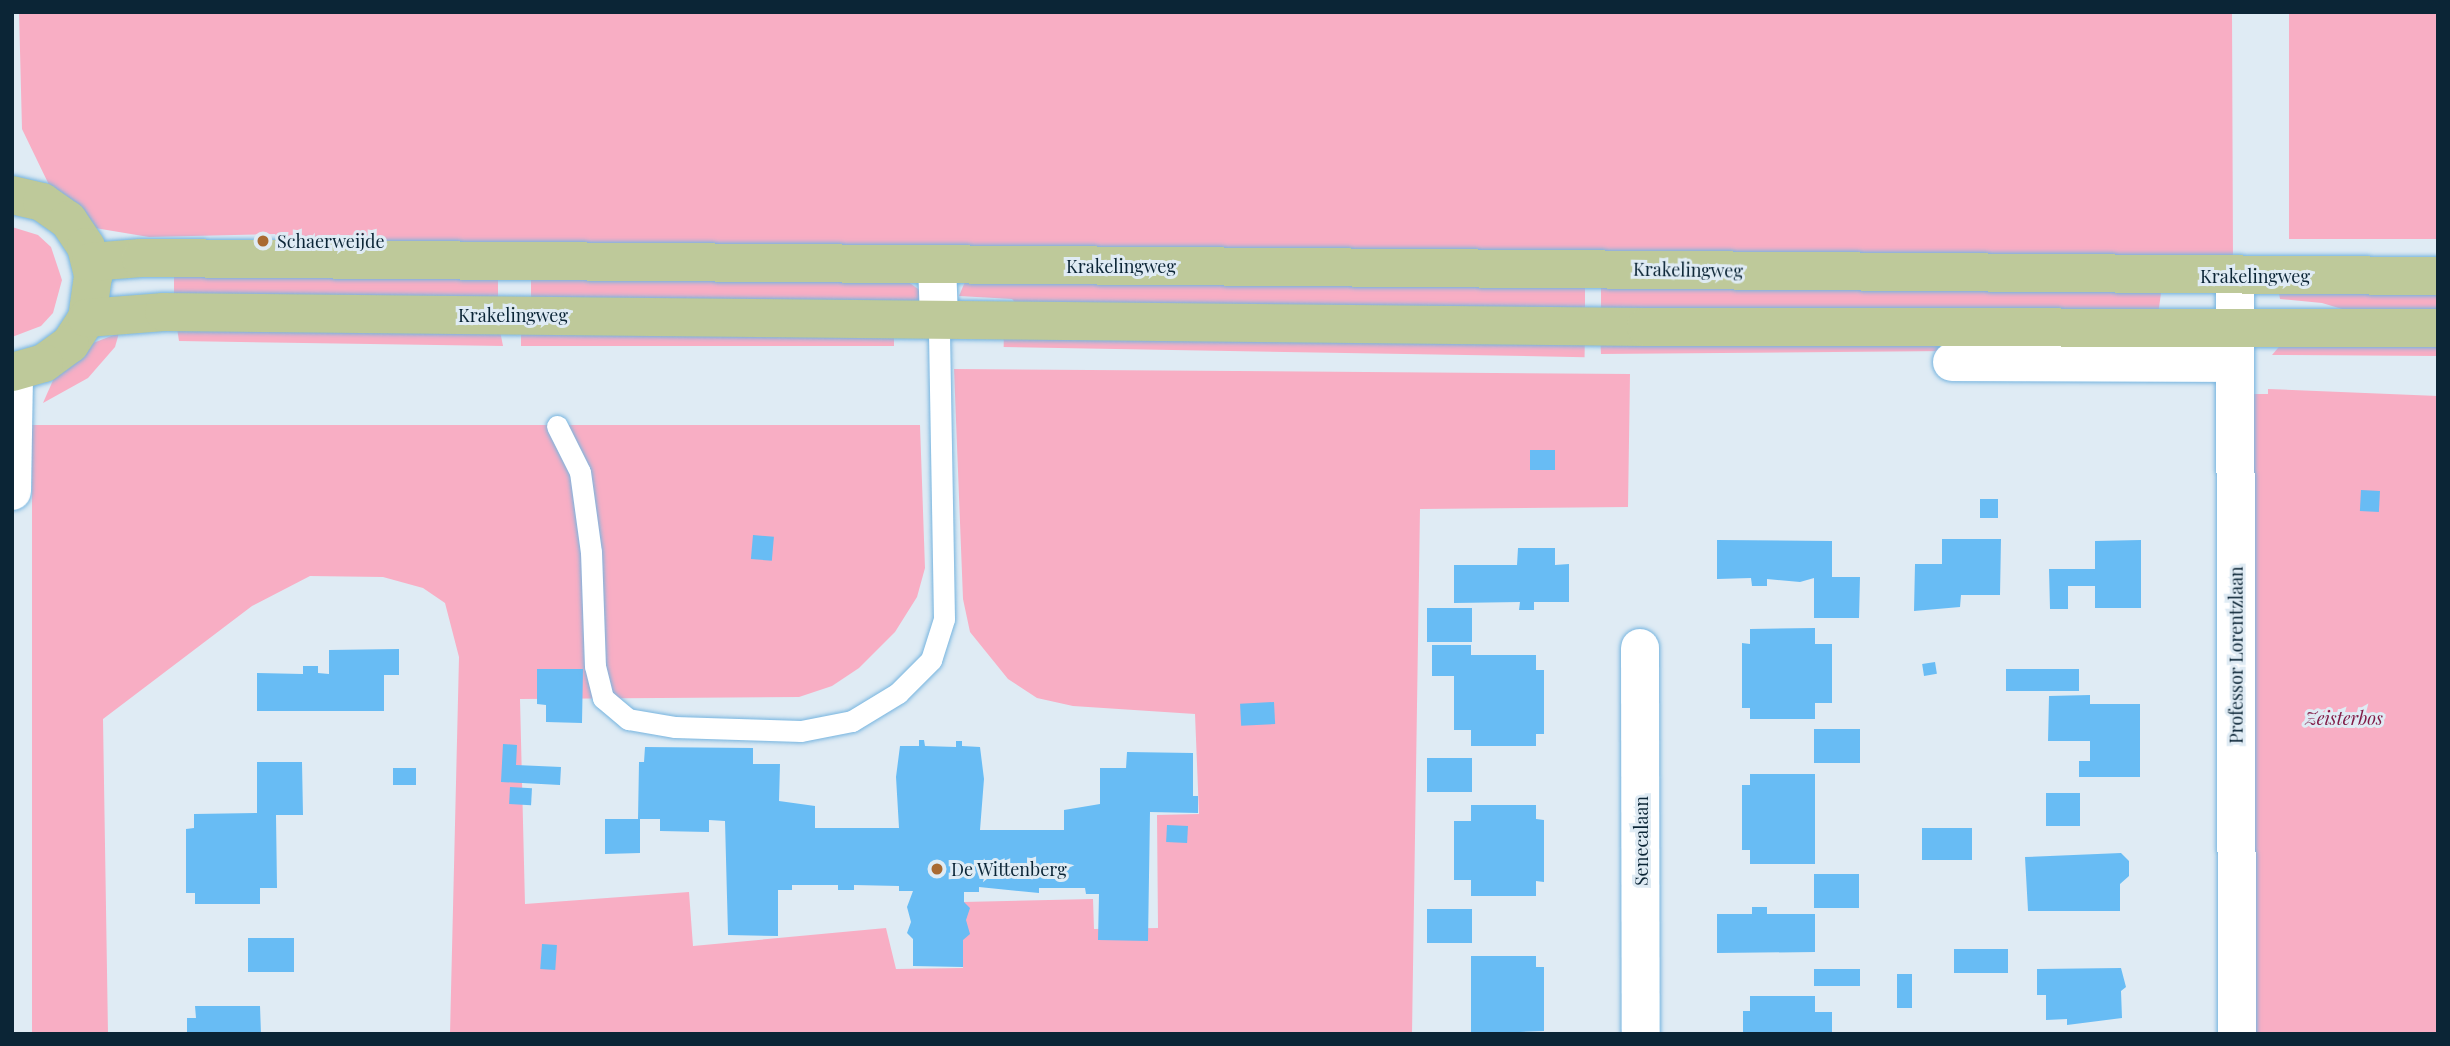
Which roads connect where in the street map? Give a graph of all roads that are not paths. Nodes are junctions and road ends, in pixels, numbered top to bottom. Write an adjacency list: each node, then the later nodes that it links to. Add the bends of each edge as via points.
1 (12, 195): 2 (main road, via 42,202 68,220)
2 (91, 262): 3 (main road, Krakelingweg, via 141,258); 6 (main road, via 93,290)
3 (937, 264): 4 (main road, Krakelingweg); 7 (street)
4 (2235, 276): 5 (main road, Krakelingweg); 9 (street, Professor Lorentzlaan)
5 (2438, 276)
6 (87, 318): 7 (main road, Krakelingweg, via 164,312); 11 (main road, via 58,355)
7 (939, 318): 9 (main road, Krakelingweg, via 1646,327); 12 (lane, via 944,619 931,660 898,693 852,721 801,731 675,727 628,719 603,698 595,666 591,552 580,472)
8 (2438, 328): 9 (main road, Krakelingweg)
9 (2234, 345): 10 (street, Krakelingweg); 16 (street, Professor Lorentzlaan)
10 (1951, 362)
11 (13, 372): 13 (street)
12 (557, 426)
13 (12, 491)
14 (1640, 648): 15 (street, Senecalaan)
15 (1641, 1034)
16 (2237, 1034)

